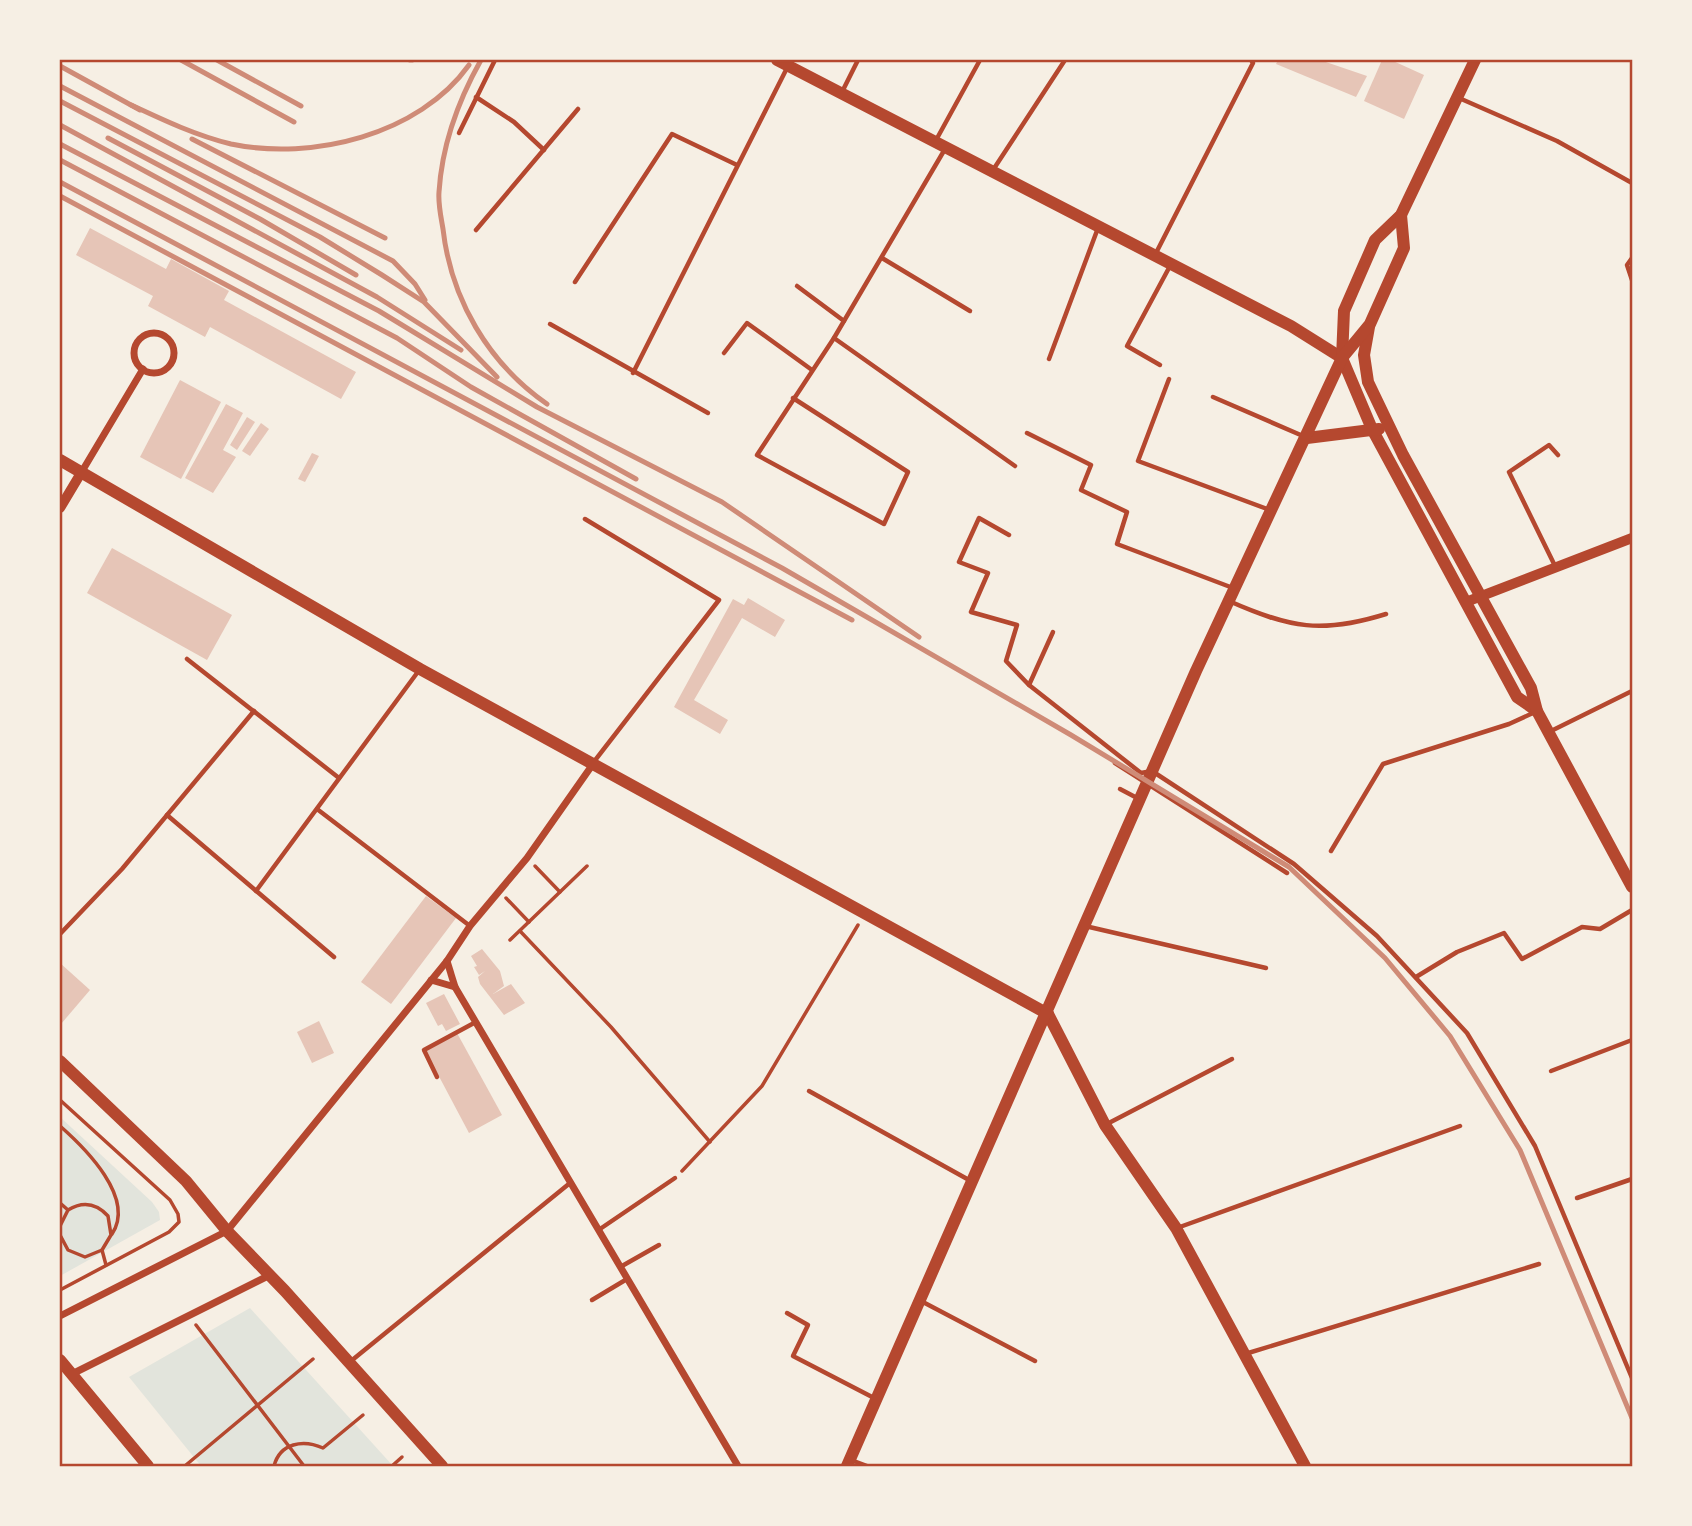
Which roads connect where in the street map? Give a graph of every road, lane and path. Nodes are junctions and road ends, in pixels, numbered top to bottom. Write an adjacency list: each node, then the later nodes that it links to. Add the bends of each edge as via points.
1 (495, 60): 9 (lane)
2 (858, 60): 8 (lane)
3 (980, 60): 13 (lane)
4 (1065, 60): 16 (lane)
5 (1251, 60): 21 (lane)
6 (1475, 60): 10 (main road)
7 (782, 62): 8 (main road); 15 (lane)
8 (841, 93): 13 (main road)
9 (477, 97): 12 (lane); 14 (lane)
10 (1458, 98): 17 (lane, via 1557,141); 18 (main road)
11 (578, 109): 14 (lane)
12 (459, 133)
13 (940, 145): 16 (main road); 22 (lane)
14 (545, 150): 20 (lane)
15 (737, 165): 26 (lane, via 672,134); 39 (lane)
16 (993, 171): 19 (main road)
17 (1633, 183)
18 (1401, 215): 31 (main road, via 1404,248); 34 (main road, via 1374,240 1347,302)
19 (1098, 227): 21 (main road); 35 (lane)
20 (476, 230)
21 (1154, 257): 24 (main road)
22 (882, 258): 28 (lane); 29 (lane)
23 (1633, 258): 25 (lane, via 1627,265)
24 (1170, 265): 34 (main road, via 1292,326); 36 (lane, via 1127,346)
25 (1633, 280)
26 (575, 282)
27 (797, 286): 29 (lane)
28 (970, 311)
29 (844, 321): 32 (lane)
30 (550, 324): 39 (lane)
31 (1370, 324): 34 (main road); 45 (main road, via 1364,355 1368,382)
32 (835, 338): 38 (lane); 50 (lane)
33 (724, 353): 38 (lane, via 747,323)
34 (1342, 358): 44 (main road); 47 (main road)
35 (1049, 359)
36 (1160, 365)
37 (143, 369): 37 (street, via 154,373 169,365 173,347 166,337 154,333 137,341 135,360); 51 (street)
38 (812, 370): 42 (lane)
39 (633, 373): 43 (lane)
40 (1169, 379): 53 (lane, via 1138,461)
41 (1213, 397): 47 (lane)
42 (793, 398): 42 (lane, via 757,455 884,524 908,472)
43 (708, 412)
44 (1373, 429): 45 (main road); 47 (main road); 60 (main road)
45 (1390, 429): 59 (main road)
46 (1027, 433): 58 (lane, via 1091,465 1081,490 1127,512 1117,544)
47 (1307, 438): 53 (main road)
48 (1558, 455): 57 (lane, via 1549,445 1509,472)
49 (60, 460): 51 (main road)
50 (1015, 466)
51 (81, 473): 52 (street); 64 (main road)
52 (60, 508)
53 (1271, 510): 58 (main road)
54 (585, 519): 71 (lane, via 719,600)
55 (1009, 535): 65 (lane, via 979,518 958,562 988,573 971,612 1017,625 1006,661)
56 (1633, 538): 57 (street)
57 (1556, 569): 59 (street)
58 (1231, 594): 61 (lane, via 1258,614 1304,627 1349,626); 72 (main road)
59 (1482, 597): 60 (street); 68 (main road, via 1531,688)
60 (1466, 602): 68 (main road, via 1517,697)
61 (1386, 614)
62 (1053, 632): 65 (lane)
63 (187, 659): 67 (lane)
64 (420, 669): 71 (main road); 73 (lane)
65 (1029, 685): 72 (lane, via 1141,773)
66 (1633, 691): 69 (lane)
67 (254, 710): 73 (lane); 78 (lane)
68 (1537, 711): 69 (main road); 79 (lane, via 1383,764)
69 (1550, 732): 83 (main road)
70 (1115, 763): 74 (lane)
71 (593, 764): 80 (street); 88 (main road)
72 (1152, 771): 74 (main road); 98 (lane, via 1294,864 1377,936)
73 (339, 778): 77 (lane)
74 (1146, 786): 76 (main road); 82 (lane)
75 (1120, 789): 76 (lane)
76 (1140, 799): 91 (main road)
77 (317, 809): 84 (lane); 90 (lane)
78 (167, 815): 84 (lane); 93 (lane)
79 (1331, 851)
80 (527, 858): 85 (street); 86 (path)
81 (587, 866): 86 (path)
82 (1287, 873)
83 (1632, 884)
84 (256, 891): 95 (lane)
85 (499, 892): 89 (path); 90 (street)
86 (560, 892): 89 (path)
87 (1633, 910): 98 (lane, via 1600,929 1582,927 1522,959 1504,933 1457,952)
88 (867, 912): 101 (main road); 113 (path, via 762,1086)
89 (529, 922): 92 (path)
90 (470, 926): 96 (street)
91 (1084, 926): 97 (lane); 101 (main road)
92 (520, 931): 94 (path); 113 (path)
93 (60, 934)
94 (510, 940)
95 (334, 957)
96 (447, 961): 99 (street); 100 (street)
97 (1266, 968)
98 (1416, 978): 146 (lane, via 1467,1033 1535,1146)
99 (431, 980): 100 (street); 124 (street)
100 (455, 987): 102 (street)
101 (1048, 1014): 110 (main road); 117 (main road)
102 (474, 1023): 107 (lane, via 424,1050); 116 (street)
103 (1633, 1040): 106 (lane)
104 (1232, 1059): 110 (lane)
105 (60, 1061): 124 (main road, via 186,1181)
106 (1551, 1071)
107 (438, 1077)
108 (808, 1091): 117 (lane)
109 (60, 1100): 130 (path, via 170,1200 178,1213 179,1222 169,1232)
110 (1105, 1125): 122 (main road)
111 (60, 1126): 126 (path, via 96,1164 118,1203 120,1217)
112 (1460, 1126): 122 (lane)
113 (710, 1142): 114 (path)
114 (675, 1178): 123 (lane)
115 (1633, 1179): 118 (lane)
116 (570, 1182): 123 (street); 144 (lane)
117 (972, 1182): 136 (main road)
118 (1577, 1198)
119 (60, 1203): 120 (path)
120 (68, 1210): 121 (path); 126 (path, via 85,1204 102,1210 108,1216)
121 (60, 1226)
122 (1176, 1228): 140 (main road)
123 (600, 1229): 131 (street)
124 (227, 1231): 132 (main road); 138 (street)
125 (60, 1235): 128 (path, via 75,1255 85,1257)
126 (111, 1235): 128 (path)
127 (659, 1245): 131 (lane)
128 (102, 1250): 130 (path)
129 (1539, 1264): 140 (lane)
130 (107, 1266): 134 (path)
131 (622, 1266): 133 (street)
132 (270, 1275): 144 (main road); 145 (street)
133 (629, 1278): 135 (lane); 159 (street)
134 (60, 1290)
135 (592, 1300)
136 (920, 1301): 143 (lane); 147 (main road)
137 (787, 1313): 147 (lane, via 808,1325 793,1356)
138 (60, 1317)
139 (196, 1325): 148 (path)
140 (1244, 1354): 161 (main road)
141 (313, 1359): 148 (path)
142 (60, 1360): 145 (main road)
143 (1035, 1360)
144 (348, 1363): 158 (main road)
145 (72, 1374): 154 (main road)
146 (1633, 1378)
147 (876, 1400): 152 (main road)
148 (258, 1405): 150 (path); 153 (path)
149 (363, 1415): 150 (path, via 323,1448 301,1442)
150 (289, 1446): 155 (path); 156 (path)
151 (402, 1457): 157 (path)
152 (849, 1463): 160 (lane)
153 (186, 1465)
154 (148, 1466)
155 (274, 1466)
156 (304, 1466)
157 (391, 1466)
158 (442, 1466)
159 (738, 1466)
160 (867, 1466)
161 (1304, 1466)

